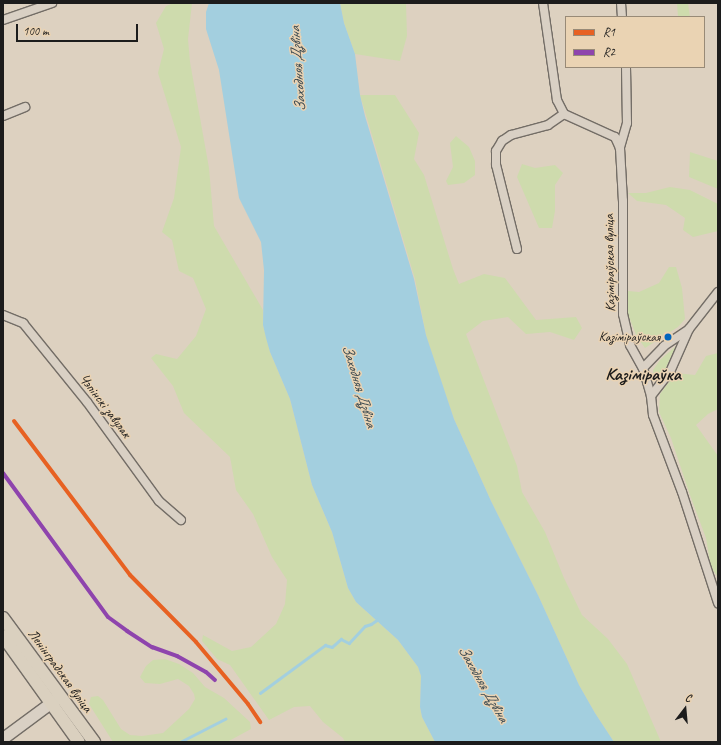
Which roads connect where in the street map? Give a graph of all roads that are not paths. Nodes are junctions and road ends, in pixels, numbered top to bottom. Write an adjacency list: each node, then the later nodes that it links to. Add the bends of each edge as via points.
1 (52, 3): 5 (street)
2 (543, 3): 8 (street, via 557,100)
3 (621, 3): 4 (street)
4 (622, 16)
5 (3, 20)
6 (626, 68): 10 (street, Казіміраўская вуліца, via 627,123)
7 (24, 107): 9 (street)
8 (564, 114): 10 (street, via 615,137); 11 (street, via 548,125 511,135 502,141 496,151 496,165)
9 (3, 116)
10 (620, 148): 15 (street, Казіміраўская вуліца, via 623,201 623,314 630,345)
11 (517, 249)
12 (718, 292): 14 (street)
13 (3, 315): 17 (street, Чэпінскі завулак, via 23,322 88,402 159,501)
14 (689, 328): 15 (street, via 664,346); 16 (street, via 670,372)
15 (643, 368): 16 (street, Казіміраўская вуліца)
16 (651, 396): 18 (street, Казіміраўская вуліца, via 653,415 682,492)
17 (181, 520)
18 (718, 603)
19 (3, 618): 21 (main road, Ленінградская вуліца)
20 (3, 636): 21 (main road, Ленінградская вуліца)
21 (55, 699): 22 (main road); 23 (main road, Ленінградская вуліца); 24 (main road, Ленінградская вуліца)
22 (3, 738)
23 (79, 742)
24 (94, 742)

